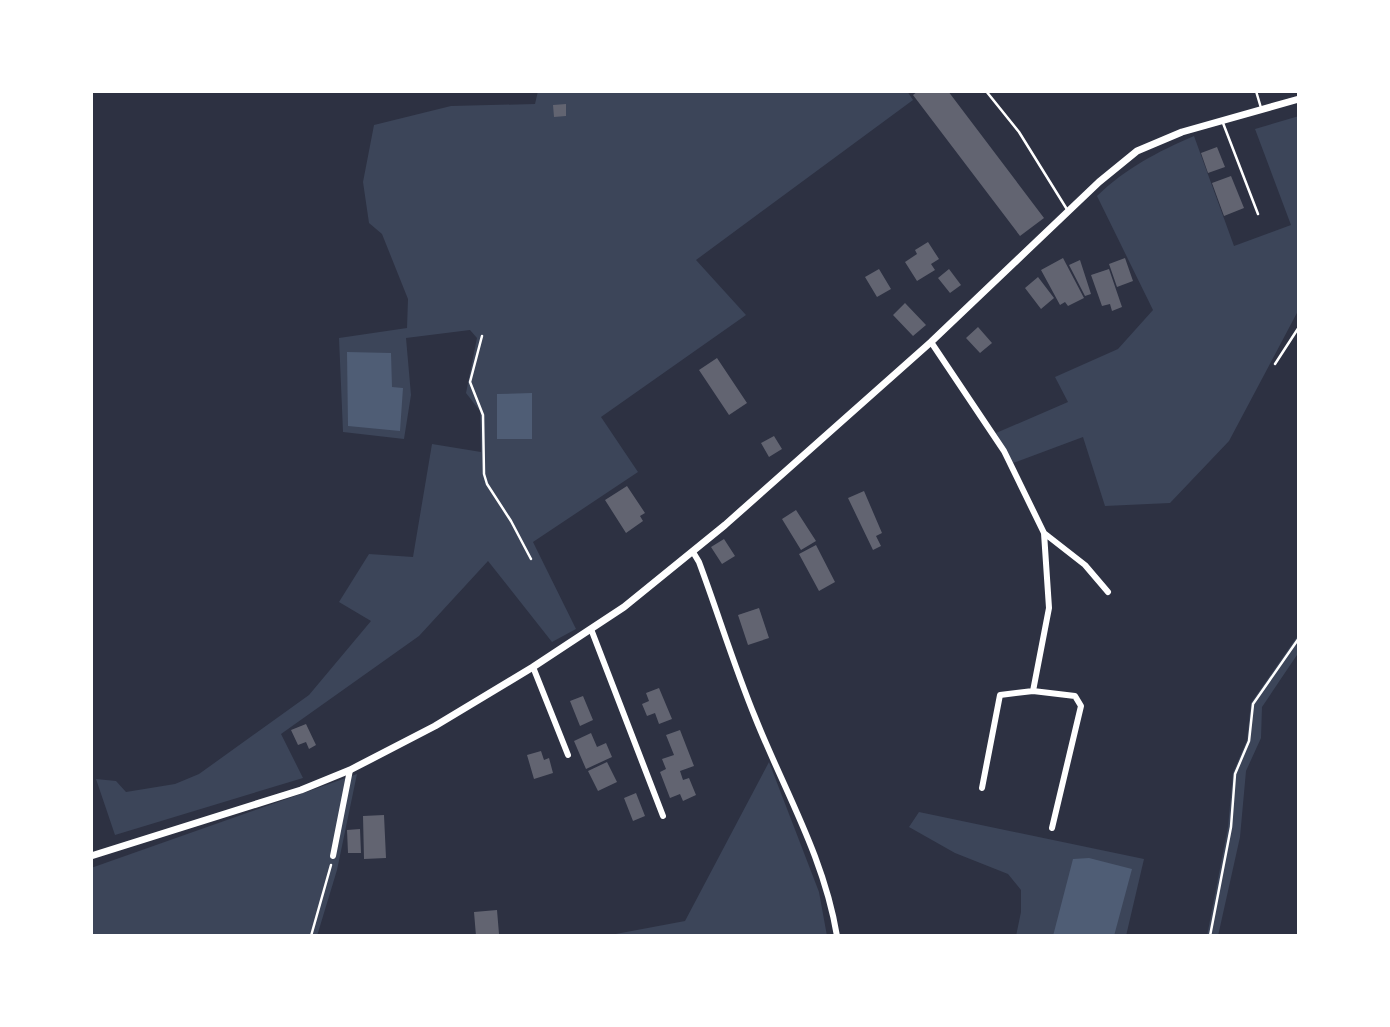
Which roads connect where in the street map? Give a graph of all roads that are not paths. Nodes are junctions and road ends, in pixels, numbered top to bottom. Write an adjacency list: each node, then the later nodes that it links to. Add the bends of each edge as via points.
1 (986, 91): 6 (lane, via 1019,132)
2 (1256, 91): 4 (lane)
3 (1299, 99): 4 (street)
4 (1261, 110): 5 (street)
5 (1223, 121): 6 (street, via 1137,151); 7 (lane)
6 (1068, 211): 8 (street)
7 (1258, 214)
8 (931, 342): 9 (street, via 1004,451); 10 (street)
9 (1044, 533): 11 (street, via 1084,565); 14 (street, via 1049,608)
10 (693, 552): 12 (street); 22 (street, via 755,718 798,810)
11 (1108, 592)
12 (592, 629): 13 (street); 18 (street)
13 (533, 667): 15 (street); 16 (street)
14 (1033, 691): 17 (street, via 1000,695); 19 (street, via 1075,696 1081,706)
15 (568, 755)
16 (350, 770): 20 (street); 21 (street)
17 (982, 788)
18 (663, 816)
19 (1052, 828)
20 (91, 856)
21 (333, 856)
22 (837, 936)

